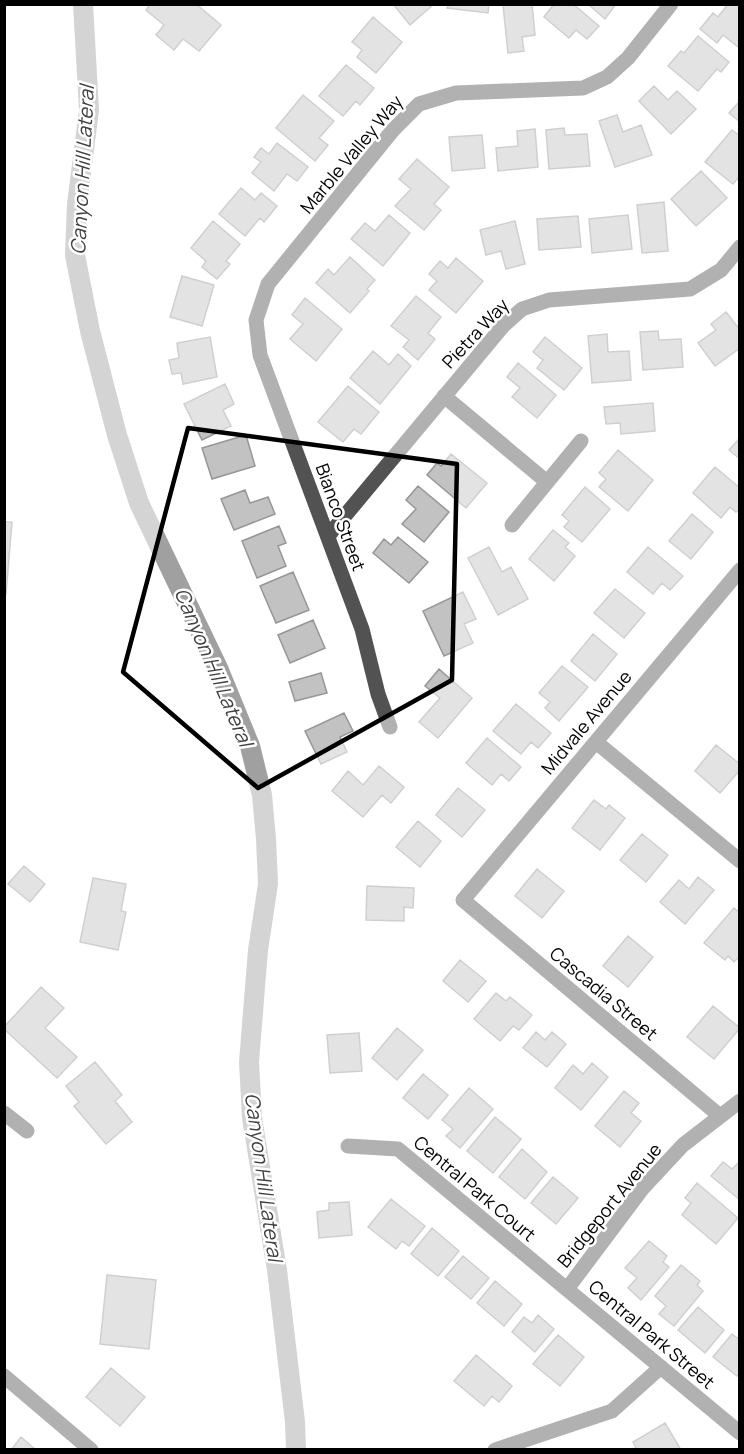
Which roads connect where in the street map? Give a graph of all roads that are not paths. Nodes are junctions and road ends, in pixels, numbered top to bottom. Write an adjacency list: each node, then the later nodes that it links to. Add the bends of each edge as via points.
1 (671, 4): 3 (street, Marble Valley Way, via 628,58 607,77 584,88 456,93 419,104 393,130 268,284)
2 (740, 247): 4 (street, Pietra Way, via 721,270 690,289 549,300 522,309)
3 (256, 320): 8 (street, Bianco Street, via 260,355)
4 (444, 396): 6 (street); 8 (street, Pietra Way)
5 (581, 441): 6 (street)
6 (547, 482): 7 (street)
7 (512, 525)
8 (328, 536): 10 (street, Bianco Street, via 362,629)
9 (737, 580): 11 (street, Midvale Avenue)
10 (390, 727)
11 (596, 742): 12 (street); 13 (street, Midvale Avenue)
12 (740, 861)
13 (463, 900): 16 (street, Cascadia Street)
14 (740, 1101): 16 (street, Bridgeport Avenue)
15 (4, 1113): 17 (street)
16 (720, 1116): 19 (street, Bridgeport Avenue, via 683,1145 642,1189)
17 (27, 1131)
18 (348, 1146): 19 (street, Central Park Court, via 398,1149)
19 (567, 1289): 20 (street, Central Park Street)
20 (661, 1367): 22 (street, Central Park Street); 24 (street, via 612,1411)
21 (4, 1376): 23 (street)
22 (740, 1432)
23 (91, 1449)
24 (495, 1449)

